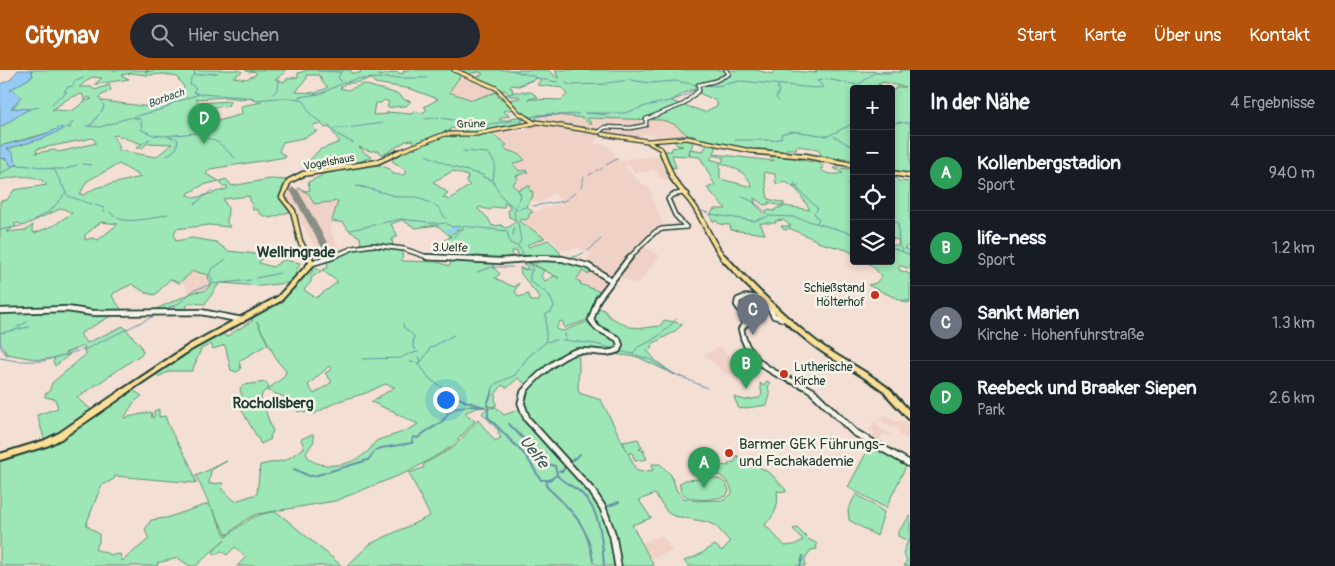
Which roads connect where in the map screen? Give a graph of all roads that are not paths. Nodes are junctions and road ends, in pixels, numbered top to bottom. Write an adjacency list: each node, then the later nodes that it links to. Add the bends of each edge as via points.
1 (454, 70): 3 (main road, via 498,89 519,113)
2 (726, 70): 4 (street, via 728,74 698,85 699,90 684,104 646,120 644,126 605,127)
3 (534, 122): 4 (main road); 6 (main road, Grüne, via 476,134 448,133)
4 (600, 133): 5 (main road)
5 (649, 142): 7 (main road, via 687,138 755,152 804,155); 10 (main road, via 661,149 673,178)
6 (386, 158): 11 (main road, Vogelshaus, via 300,175 289,181 282,200 293,211 301,243)
7 (850, 164)
8 (895, 174): 9 (main road)
9 (910, 176)
10 (684, 193): 12 (street, via 668,198 682,226 657,231); 14 (main road, via 719,253)
11 (312, 262): 12 (street, 3.Uelfe, via 369,245 430,258 563,259 588,266); 15 (main road, via 279,299)
12 (611, 280): 19 (street, via 591,318 596,327 617,339 619,349 612,353 581,351 571,354 526,388 521,400 527,419 597,498 614,536)
13 (0, 311): 15 (street, via 202,312)
14 (787, 319): 16 (main road, via 820,346 879,384); 18 (street, via 773,317 768,305 757,298 738,300 738,307 747,322 741,330 741,337 756,361 777,375 815,392 854,432)
15 (242, 320): 17 (main road, via 183,352 56,438)
16 (910, 416)
17 (0, 457)
18 (910, 464)
19 (618, 566)

